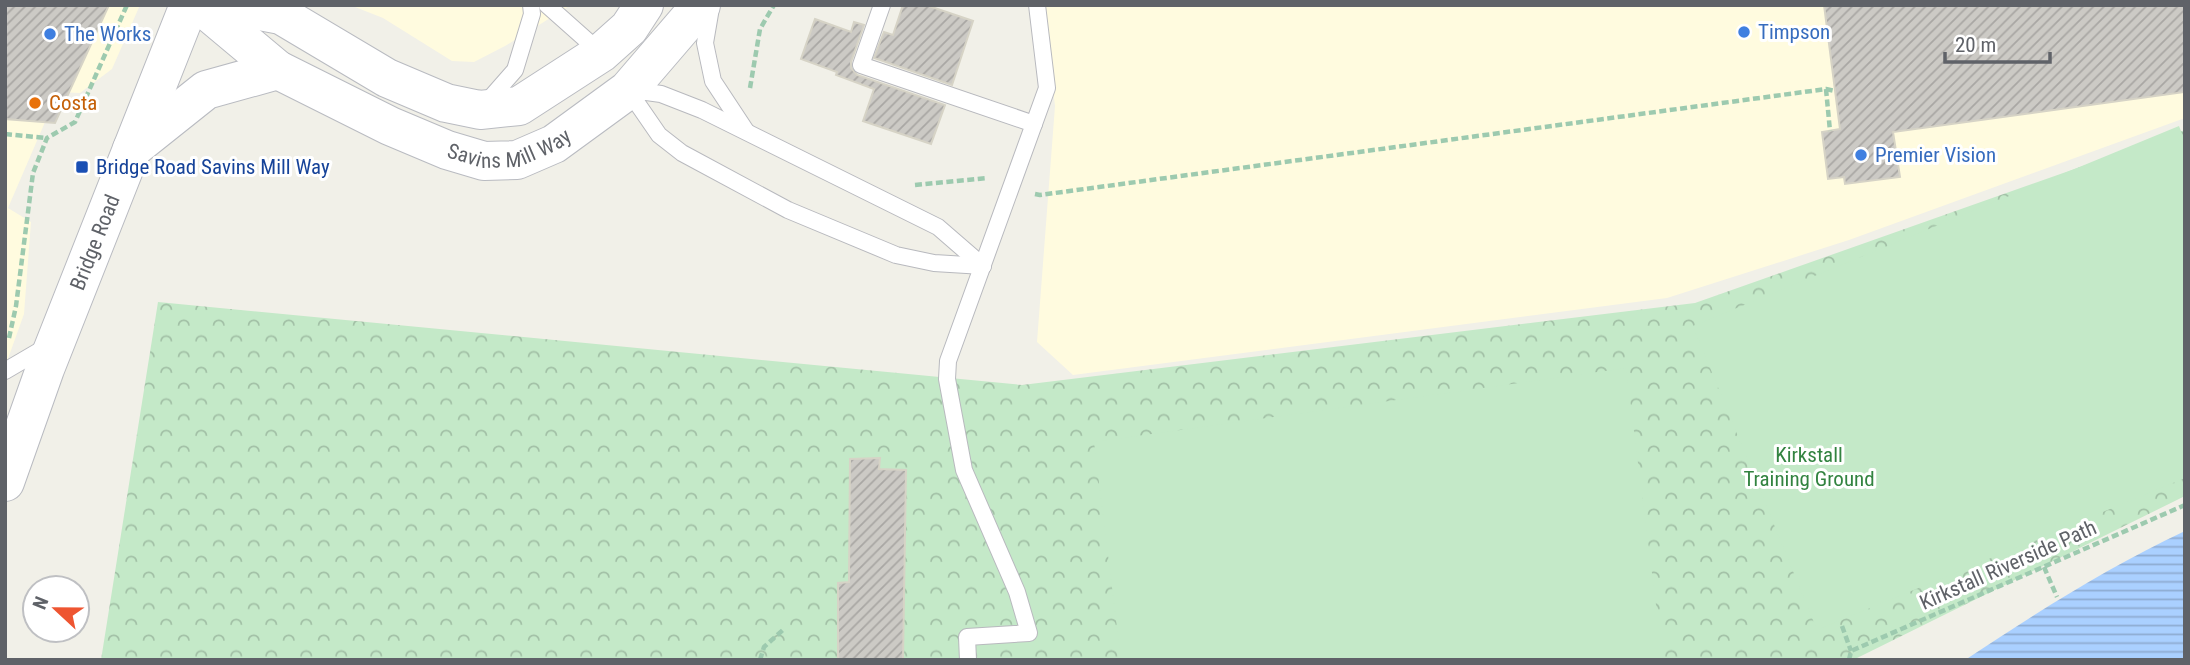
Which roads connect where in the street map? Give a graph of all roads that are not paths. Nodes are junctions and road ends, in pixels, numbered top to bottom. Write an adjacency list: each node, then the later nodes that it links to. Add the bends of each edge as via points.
1 (189, 5): 18 (street, Bridge Road)
2 (200, 5): 13 (street, Savins Mill Way)
3 (229, 5): 15 (street, Savins Mill Way, via 281,15 387,78 446,103)
4 (531, 5): 15 (lane, via 515,70)
5 (547, 5): 12 (lane)
6 (644, 5): 12 (street, Savins Mill Way, via 629,28)
7 (701, 5): 14 (street, Savins Mill Way)
8 (711, 5): 17 (lane, via 705,43 713,81)
9 (882, 5): 16 (lane, via 861,65)
10 (1020, 5): 11 (lane)
11 (1038, 8): 16 (lane, via 1047,88)
12 (601, 53): 14 (street); 15 (street, Savins Mill Way, via 519,106)
13 (278, 70): 14 (street, Savins Mill Way, via 390,126 484,161 517,160 554,144); 18 (street, via 206,90)
14 (628, 90): 17 (lane, via 661,94); 19 (lane, via 659,135 682,153 788,210 896,256)
15 (480, 110)
16 (1034, 124): 19 (lane)
17 (747, 132): 19 (lane, via 938,227)
18 (131, 150): 20 (street, Bridge Road)
19 (983, 266): 23 (lane, via 948,361 947,379 964,470 1017,592 1029,632 967,637)
20 (56, 341): 21 (lane); 22 (street, Bridge Road)
21 (5, 371)
22 (8, 462)
23 (968, 660)

